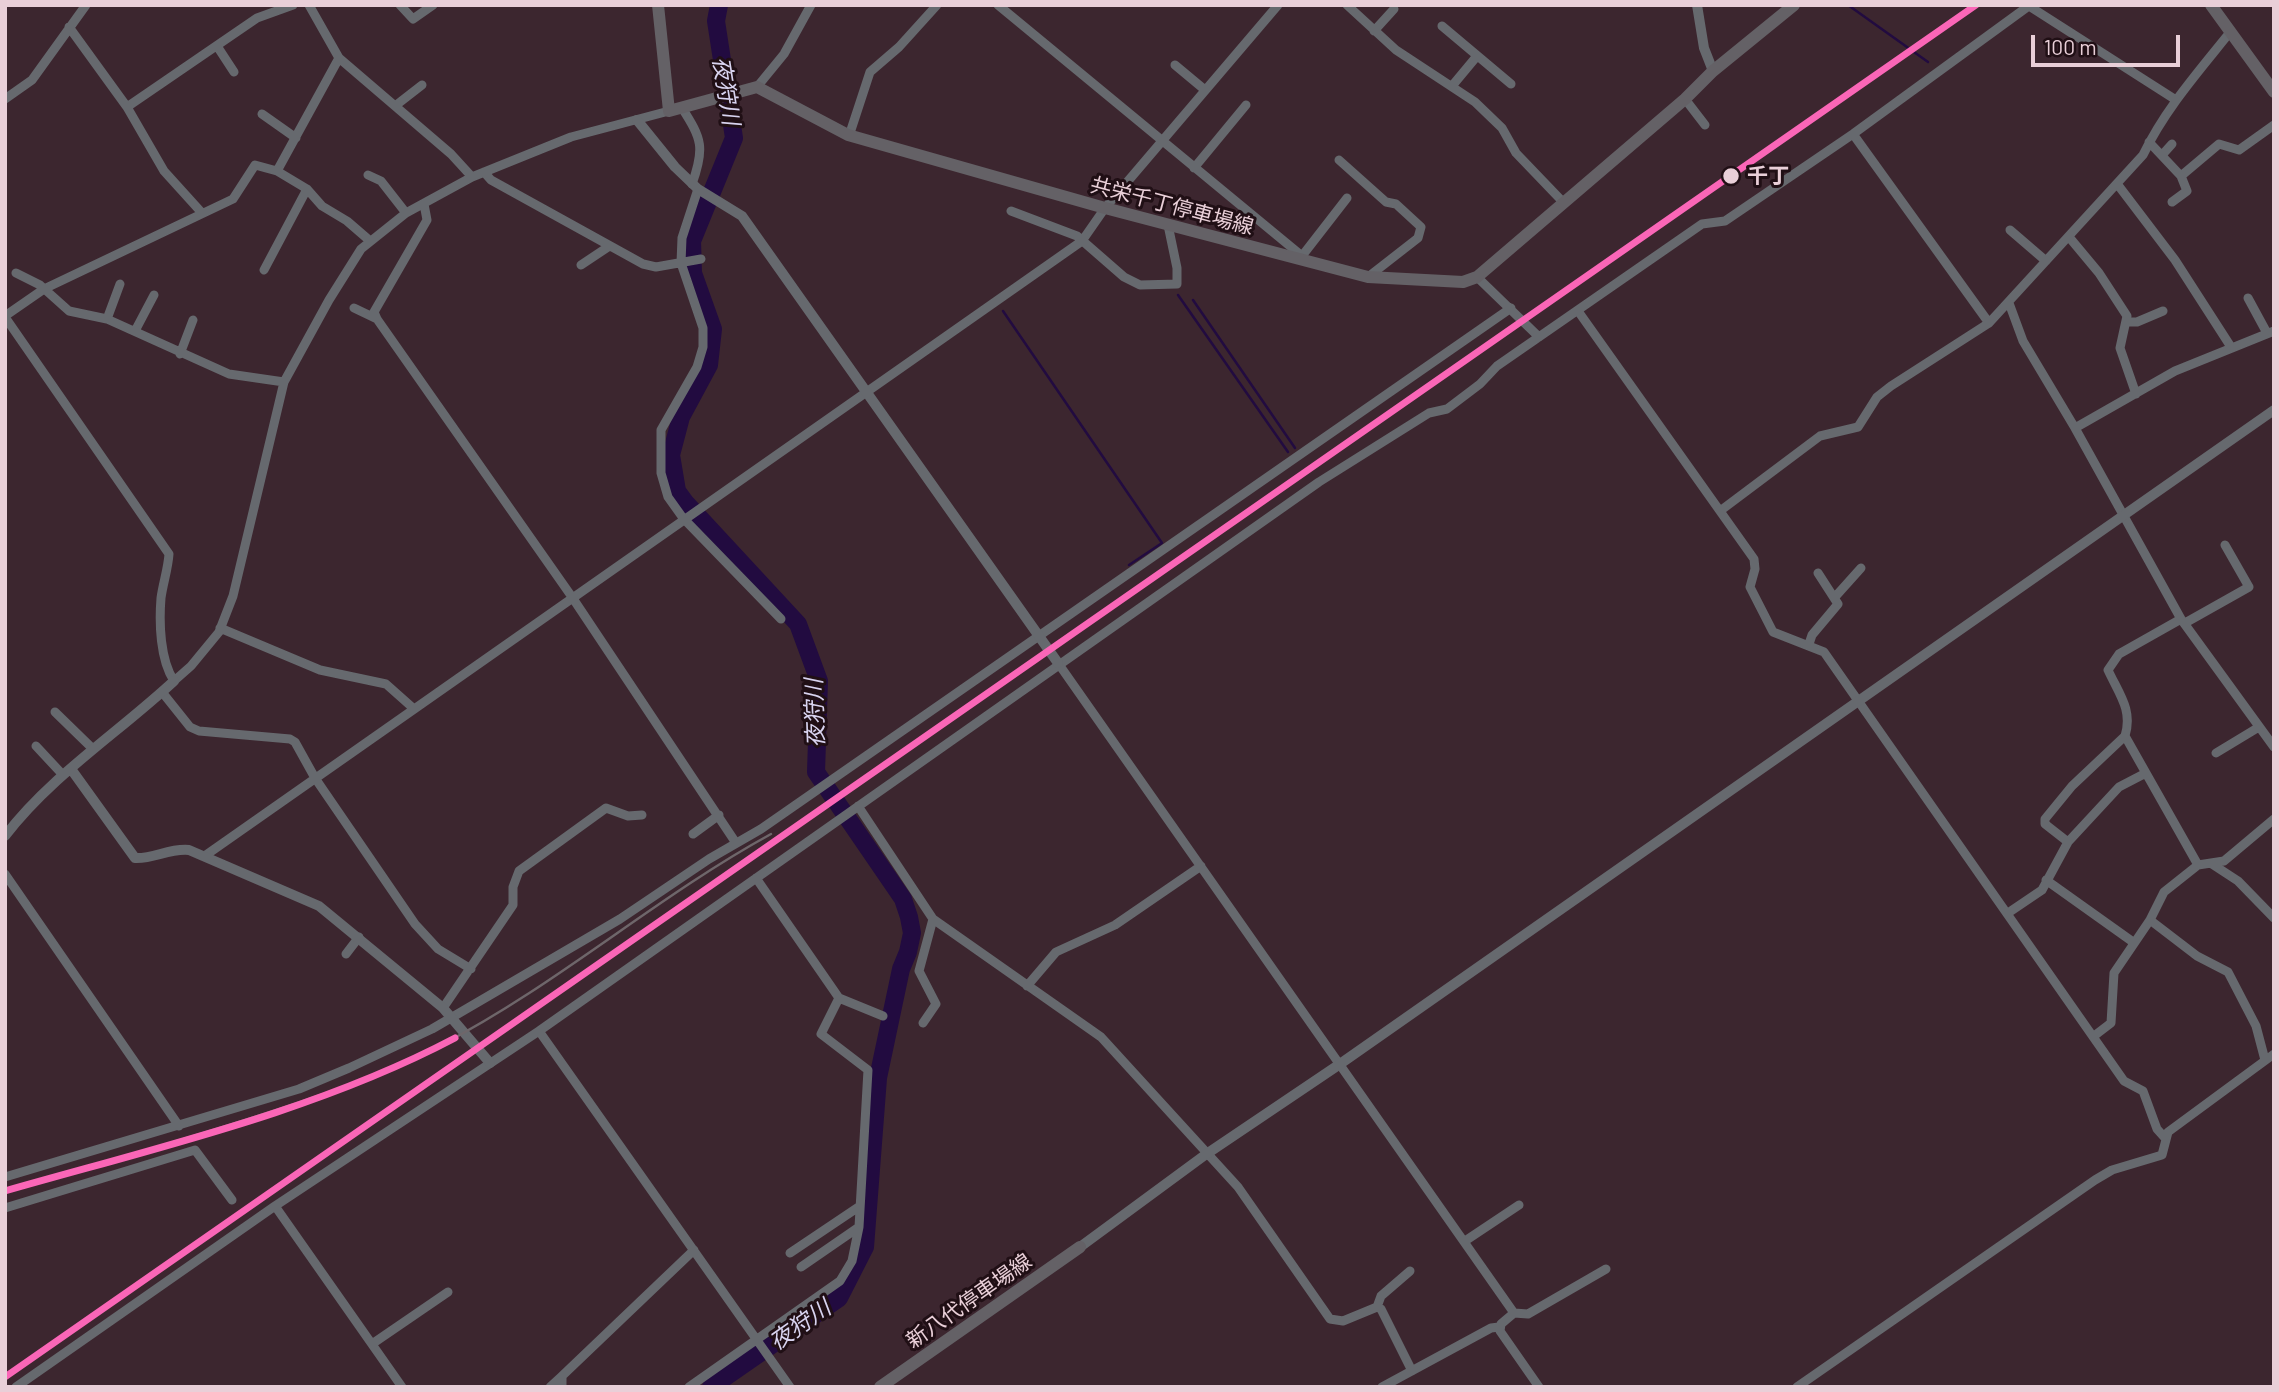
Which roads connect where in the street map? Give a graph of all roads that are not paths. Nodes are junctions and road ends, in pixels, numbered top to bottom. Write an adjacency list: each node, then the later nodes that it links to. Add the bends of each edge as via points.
1 (86, 5): 18 (street)
2 (293, 5): 21 (street, via 257,18)
3 (400, 5): 4 (street, via 413,19)
4 (433, 5)
5 (657, 5): 40 (main road)
6 (811, 5): 30 (street, via 785,54)
7 (937, 5): 46 (street, via 870,72)
8 (998, 5): 48 (street)
9 (1278, 5): 31 (street)
10 (1347, 5): 19 (street)
11 (1697, 5): 25 (street)
12 (1794, 5): 25 (main road)
13 (2211, 5): 20 (main road)
14 (2029, 6): 35 (street); 45 (street)
15 (312, 7): 23 (street)
16 (1394, 9): 19 (street)
17 (1442, 26): 22 (street)
18 (69, 27): 33 (street, via 32,80); 38 (street)
19 (1374, 31): 29 (street)
20 (2231, 31): 32 (main road); 35 (street)
21 (217, 46): 26 (street); 38 (street)
22 (1477, 56): 27 (street); 29 (street)
23 (339, 58): 36 (street); 47 (street)
24 (1175, 65): 31 (street)
25 (1713, 71): 34 (main road)
26 (234, 72)
27 (1511, 84)
28 (422, 85): 36 (street)
29 (1452, 86): 63 (street, via 1502,128 1516,153)
30 (757, 87): 39 (main road); 46 (main road, 共栄千丁停車場線)
31 (1205, 90): 48 (street)
32 (2274, 92)
33 (5, 99)
34 (1685, 99): 43 (street); 63 (main road)
35 (2176, 100): 49 (street)
36 (395, 106): 58 (street)
37 (1246, 106): 53 (street)
38 (127, 107): 68 (street, via 164,171)
39 (682, 108): 40 (main road); 60 (street, via 702,146)
40 (669, 111): 42 (street)
41 (262, 114): 47 (street)
42 (637, 120): 55 (street, via 571,137); 60 (street)
43 (1705, 125)
44 (2274, 125): 57 (street, via 2239,150 2219,144)
45 (1853, 134): 92 (street, via 1725,220 1702,224); 99 (street)
46 (849, 136): 66 (main road, 共栄千丁停車場線)
47 (296, 138): 54 (street)
48 (1161, 141): 53 (street); 66 (street)
49 (2149, 142): 51 (street); 59 (street)
50 (2172, 144): 51 (street)
51 (2163, 154): 57 (street)
52 (1339, 160): 83 (street, via 1421,227 1418,239)
53 (1194, 168): 76 (street)
54 (277, 171): 61 (street); 68 (street, via 255,165 233,199)
55 (484, 172): 58 (street); 75 (street)
56 (368, 175): 69 (street, via 381,181)
57 (2181, 176): 64 (street, via 2187,191)
58 (472, 177): 65 (street)
59 (2118, 185): 72 (street); 103 (street, via 2205,302)
60 (697, 188): 79 (street, via 682,238); 106 (street, via 742,216)
61 (307, 189): 73 (street, via 322,206); 81 (street)
62 (1347, 198): 76 (street)
63 (1563, 202): 84 (main road)
64 (2172, 202)
65 (424, 204): 69 (street); 96 (street, via 428,220 374,312)
66 (1105, 208): 70 (main road, 共栄千丁停車場線); 74 (street)
67 (1012, 211): 74 (street)
68 (202, 213): 86 (street)
69 (406, 213): 73 (street)
70 (1168, 225): 74 (street, via 1177,268 1173,286 1140,285); 76 (main road, 共栄千丁停車場線)
71 (2010, 230): 78 (street)
72 (2069, 237): 78 (street); 98 (street, via 2099,273)
73 (369, 240): 105 (street, via 348,266)
74 (1082, 241): 106 (street)
75 (608, 247): 79 (street, via 656,267); 80 (street)
76 (1303, 259): 83 (main road, 共栄千丁停車場線)
77 (699, 260): 79 (street)
78 (2046, 261): 89 (street)
79 (682, 263): 112 (street, via 703,328 703,347 697,367 661,430 659,452 668,497)
80 (581, 265)
81 (264, 270)
82 (16, 273): 86 (street)
83 (1368, 277): 84 (main road, 共栄千丁停車場線, via 1463,282)
84 (1477, 277): 91 (street)
85 (120, 284): 95 (street)
86 (44, 289): 94 (street); 95 (street, via 69,311)
87 (154, 295): 100 (street)
88 (2248, 298): 101 (street)
89 (2010, 303): 99 (street); 109 (street, via 2023,341)
90 (354, 308): 96 (street)
91 (1511, 308): 102 (street); 121 (street)
92 (1578, 311): 102 (street); 110 (street)
93 (2163, 312): 98 (street)
94 (5, 317): 124 (street, via 169,554 161,600 162,629 167,671)
95 (107, 319): 100 (street)
96 (377, 319): 116 (street)
97 (193, 320): 104 (street)
98 (2127, 322): 107 (street, via 2120,348)
99 (1989, 323): 110 (street, via 1891,387 1867,409 1858,426 1820,436)
100 (135, 331): 104 (street)
101 (2271, 332): 103 (street)
102 (1539, 337): 123 (street, via 1447,409 1429,413 1319,482)
103 (2231, 347): 107 (street)
104 (180, 354): 105 (street, via 229,374)
105 (284, 382): 120 (street, via 233,596)
106 (867, 393): 112 (street); 121 (street)
107 (2136, 394): 109 (street)
108 (2274, 410): 111 (street)
109 (2076, 428): 111 (street)
110 (1720, 511): 122 (street, via 1754,559 1750,587 1773,632)
111 (2125, 516): 119 (street); 126 (street)
112 (684, 517): 116 (street); 118 (street)
113 (2225, 545): 119 (street, via 2249,587)
114 (1861, 568): 117 (street)
115 (1818, 573): 117 (street)
116 (572, 597): 127 (street); 140 (street)
117 (1835, 597): 122 (street, via 1836,610)
118 (781, 619)
119 (2183, 621): 129 (street); 130 (street, via 2113,659 2108,670 2130,721)
120 (220, 628): 124 (street); 127 (street, via 320,670 386,684)
121 (1040, 637): 123 (street); 145 (street)
122 (1809, 644): 126 (street, via 1824,652)
123 (1058, 663): 138 (street); 149 (street)
124 (174, 681): 125 (street)
125 (162, 692): 133 (street); 137 (street, via 190,727 199,731 290,738)
126 (1858, 701): 153 (street); 171 (street)
127 (413, 708): 137 (street)
128 (55, 712): 133 (street)
129 (2259, 727): 132 (street); 134 (street)
130 (2125, 736): 136 (street); 144 (street, via 2045,819 2045,824)
131 (36, 746): 135 (street)
132 (2274, 747)
133 (93, 749): 135 (street)
134 (2216, 753)
135 (67, 772): 143 (street); 146 (street, via 135,858 175,848)
136 (2144, 774): 144 (street, via 2119,787); 148 (street)
137 (315, 778): 146 (street); 160 (street, via 415,924 438,949)
138 (858, 806): 151 (street); 156 (street)
139 (642, 815): 160 (street, via 628,816 606,808 519,871 513,905)
140 (719, 815): 142 (street); 145 (street)
141 (2274, 819): 147 (street, via 2224,861)
142 (693, 834)
143 (5, 836)
144 (2068, 842): 152 (street)
145 (736, 843): 163 (street, via 620,919)
146 (206, 855): 157 (street, via 319,906)
147 (2212, 864): 148 (street); 154 (street, via 2238,881)
148 (2198, 865): 155 (street, via 2164,892)
149 (1200, 866): 161 (street, via 1115,925 1056,952); 171 (street)
150 (5, 874): 172 (street)
151 (756, 878): 162 (street); 166 (street)
152 (2046, 880): 153 (street, via 2042,890); 158 (street)
153 (2008, 913): 167 (street)
154 (2274, 918)
155 (2150, 920): 158 (street); 169 (street, via 2197,956 2228,972 2256,1026)
156 (931, 925): 161 (street); 165 (street, via 919,971 936,1004)
157 (359, 937): 159 (street); 163 (street)
158 (2133, 942): 167 (street, via 2114,973 2111,1023)
159 (346, 954)
160 (471, 969): 163 (street)
161 (1027, 986): 174 (street, via 1101,1037)
162 (839, 998): 164 (street); 179 (street, via 820,1031 868,1070)
163 (447, 1013): 170 (street); 172 (street, via 420,1035 299,1089)
164 (883, 1016)
165 (923, 1023)
166 (539, 1031): 170 (street); 184 (street)
167 (2094, 1036): 173 (street, via 2124,1081 2143,1091 2157,1129)
168 (2274, 1054): 169 (street)
169 (2265, 1060): 173 (street, via 2188,1114)
170 (491, 1063): 178 (street)
171 (1340, 1064): 174 (street); 182 (street)
172 (179, 1126): 175 (street)
173 (2166, 1139): 206 (street, via 2162,1155 2095,1180)
174 (1205, 1155): 183 (street); 190 (street, via 1238,1187 1330,1319 1343,1321)
175 (5, 1177)
176 (232, 1200): 180 (street, via 195,1150)
177 (1519, 1205): 182 (street)
178 (275, 1206): 194 (street); 197 (street)
179 (860, 1206): 181 (street); 185 (street)
180 (5, 1208)
181 (859, 1227): 186 (street); 193 (street, via 852,1261 840,1281)
182 (1465, 1241): 191 (street)
183 (1080, 1247): 203 (main road, 新八代停車場線)
184 (695, 1250): 193 (street); 196 (street)
185 (790, 1253)
186 (801, 1267)
187 (1606, 1269): 191 (street, via 1528,1314)
188 (1410, 1271): 190 (street, via 1381,1296)
189 (448, 1292): 194 (street)
190 (1377, 1307): 195 (street, via 1384,1312)
191 (1514, 1313): 192 (street)
192 (1499, 1327): 195 (street); 205 (street)
193 (757, 1342): 201 (street); 202 (street)
194 (372, 1344): 198 (street)
195 (1412, 1371): 204 (street)
196 (562, 1376): 199 (street); 200 (street)
197 (16, 1387)
198 (402, 1387)
199 (550, 1387)
200 (562, 1387)
201 (689, 1387)
202 (790, 1387)
203 (880, 1387)
204 (1382, 1387)
205 (1539, 1387)
206 (1797, 1387)

